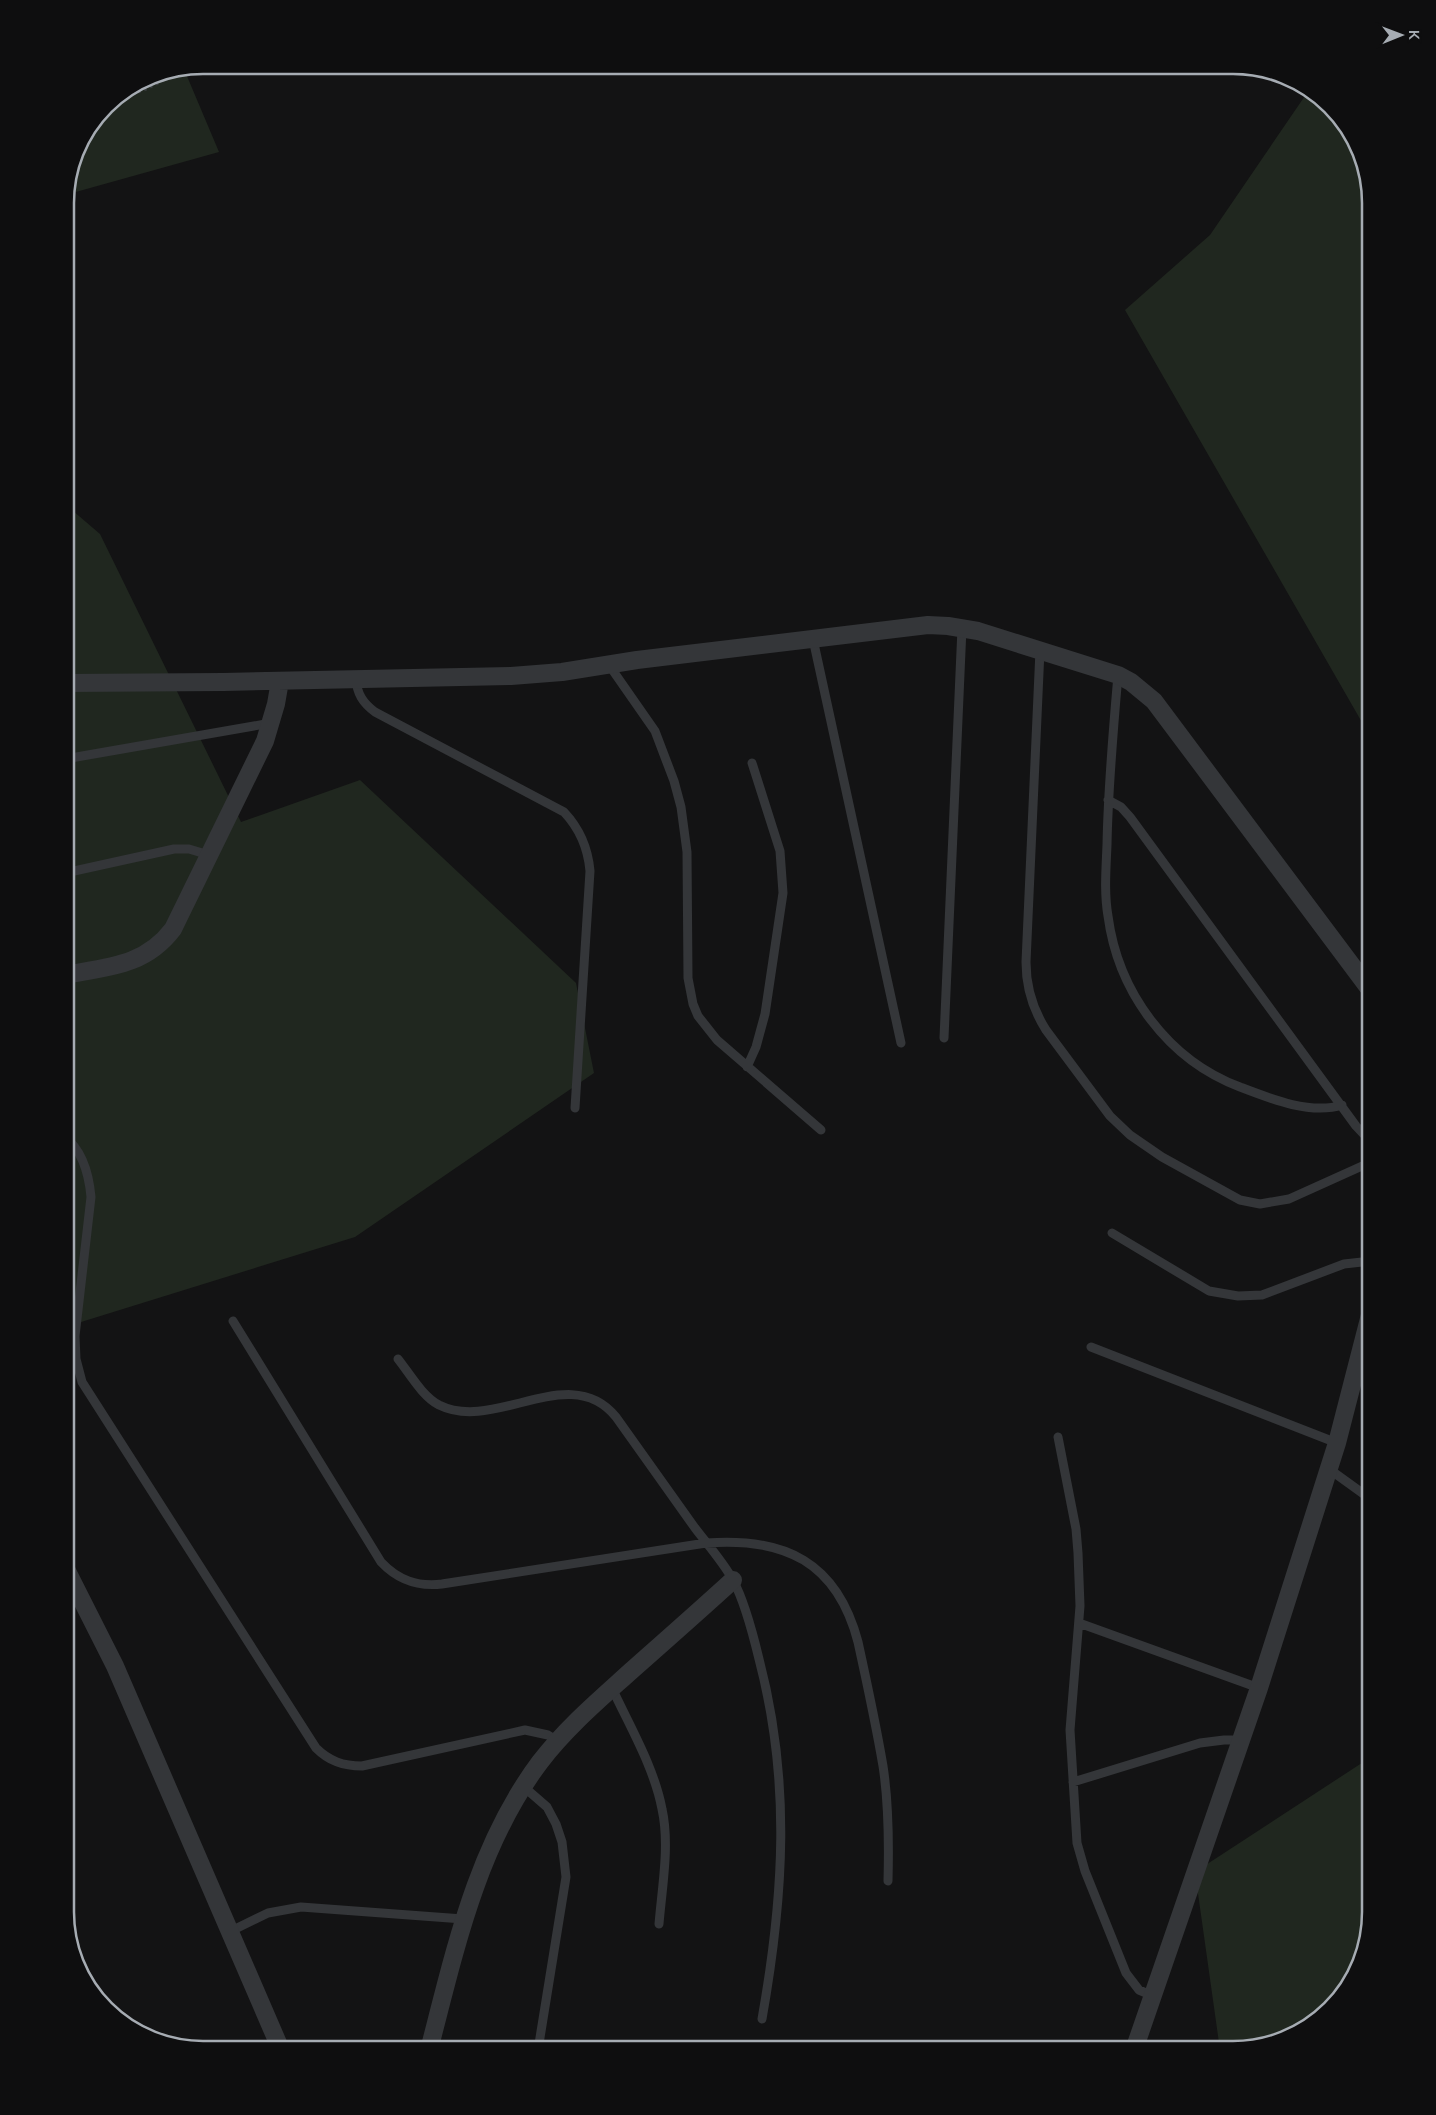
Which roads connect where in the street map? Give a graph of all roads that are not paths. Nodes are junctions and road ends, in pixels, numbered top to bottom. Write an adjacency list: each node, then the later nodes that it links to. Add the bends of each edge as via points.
1 (962, 628): 2 (street, via 928,625); 3 (street); 17 (lane)
2 (813, 639): 4 (street); 18 (lane)
3 (1040, 650): 5 (street); 25 (lane, via 1026,962 1028,991 1046,1030 1110,1116 1130,1135 1235,1198 1260,1204 1288,1200)
4 (609, 665): 6 (street, via 511,676); 19 (lane, via 655,731 679,799 686,852 688,978 693,1004 706,1029)
5 (1118, 675): 12 (lane); 16 (street, via 1143,690 1165,713)
6 (356, 679): 7 (street); 21 (lane, via 362,701 375,712 564,812 583,838 590,871)
7 (280, 681): 8 (street); 9 (street)
8 (74, 684)
9 (271, 723): 10 (lane); 13 (street)
10 (74, 757)
11 (752, 763): 19 (lane, via 780,851 783,893 765,1014)
12 (1108, 800): 20 (lane, via 1130,817); 20 (lane, via 1106,899 1110,928 1126,980 1150,1020 1195,1063 1230,1083 1318,1109)
13 (209, 855): 14 (lane, via 174,849); 15 (street, via 173,928 156,948 124,964)
14 (74, 871)
15 (74, 973)
16 (1362, 979)
17 (944, 1038)
18 (901, 1043)
19 (747, 1067): 22 (lane)
20 (1342, 1105): 23 (lane)
21 (575, 1108)
22 (821, 1130)
23 (1362, 1132)
24 (74, 1146): 43 (lane, via 90,1182 91,1197 75,1336 82,1382 316,1748 338,1763 362,1766 525,1730 548,1735)
25 (1362, 1166)
26 (1112, 1233): 27 (lane, via 1209,1291 1238,1296 1262,1295 1344,1264)
27 (1362, 1262)
28 (233, 1321): 36 (lane, via 381,1562 400,1578 431,1586)
29 (1362, 1346): 33 (street)
30 (1091, 1347): 33 (lane)
31 (398, 1359): 36 (lane, via 431,1400 459,1411 480,1411 573,1394 600,1402 616,1417)
32 (1058, 1437): 39 (lane, via 1077,1537)
33 (1337, 1443): 34 (street)
34 (1329, 1469): 35 (lane); 41 (street)
35 (1362, 1492)
36 (706, 1543): 37 (lane); 46 (lane, via 769,1546 810,1562 831,1583 848,1610 858,1642 883,1766 888,1816)
37 (733, 1580): 40 (street); 51 (lane, via 766,1687 780,1777 780,1876)
38 (74, 1585): 49 (street, via 115,1666)
39 (1079, 1623): 41 (lane); 44 (lane, via 1070,1730)
40 (612, 1688): 43 (street); 48 (lane, via 650,1770 663,1810 665,1842)
41 (1259, 1688): 42 (street)
42 (1242, 1740): 44 (lane, via 1200,1743); 50 (street)
43 (558, 1741): 45 (street)
44 (1073, 1782): 50 (lane, via 1075,1829 1085,1871 1126,1972 1139,1990)
45 (524, 1787): 47 (street, via 487,1855); 54 (lane, via 547,1807 556,1824 562,1842 566,1877)
46 (888, 1882)
47 (464, 1919): 49 (lane, via 301,1907 268,1913); 53 (street)
48 (659, 1924)
49 (230, 1932): 52 (street)
50 (1153, 1996): 55 (street)
51 (762, 2019)
52 (277, 2041)
53 (431, 2041)
54 (539, 2041)
55 (1137, 2041)

